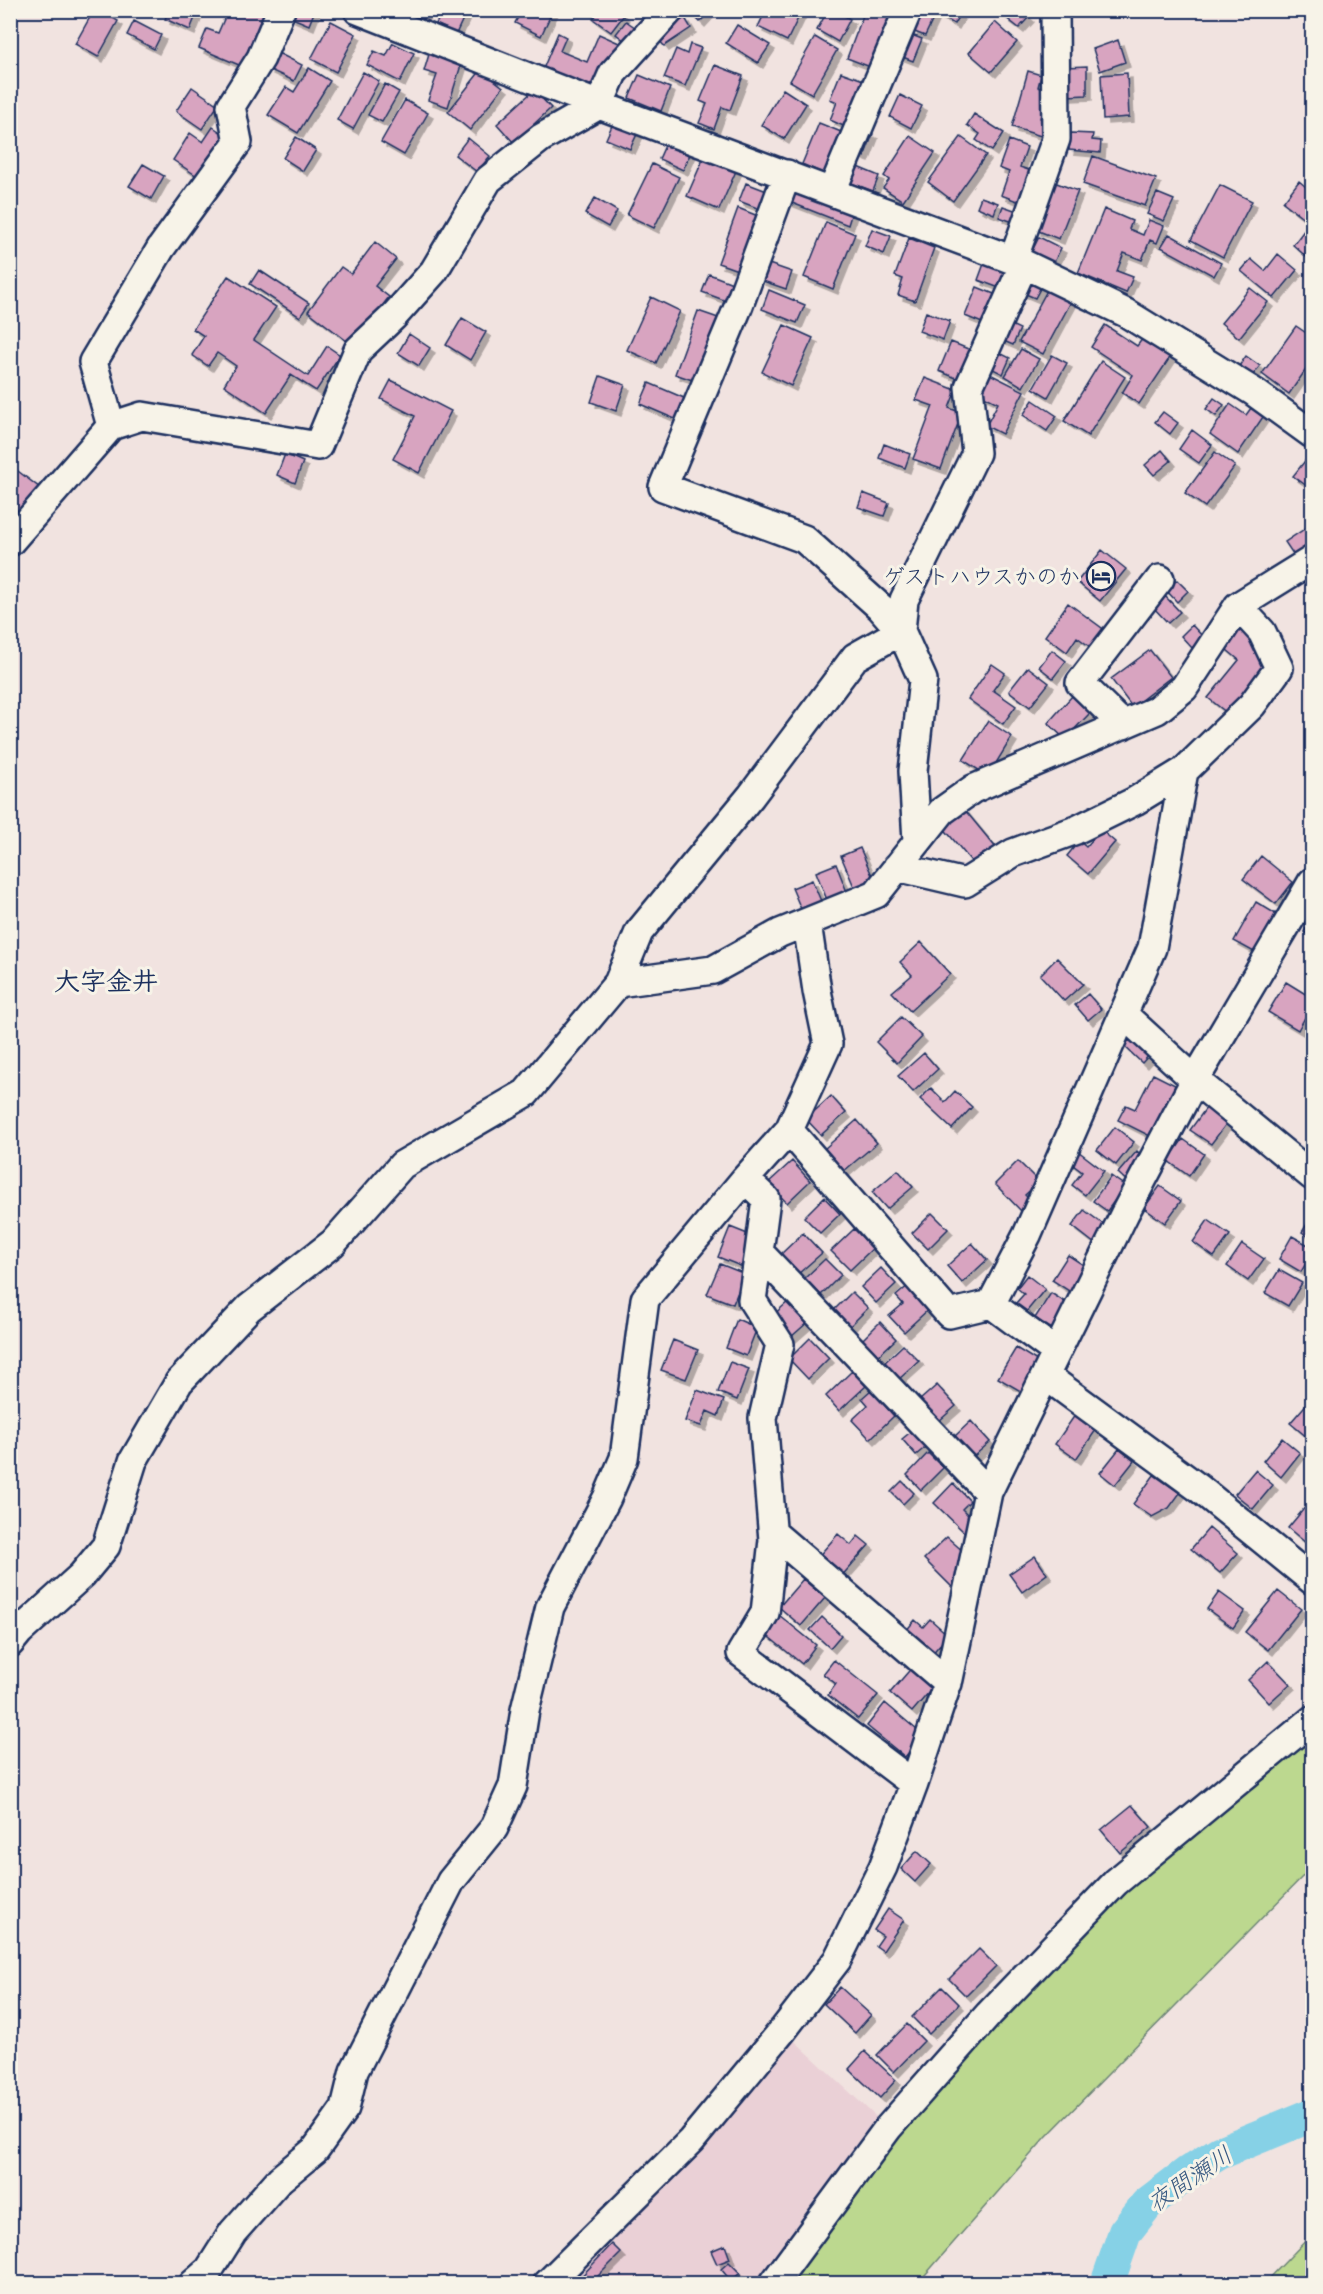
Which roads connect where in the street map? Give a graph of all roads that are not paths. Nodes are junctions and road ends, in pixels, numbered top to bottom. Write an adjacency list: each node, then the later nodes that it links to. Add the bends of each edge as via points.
1 (281, 10): 10 (street, via 261,58 231,106 238,142 161,248 93,362)
2 (358, 10): 6 (street)
3 (670, 10): 6 (street, via 613,73)
4 (909, 10): 8 (street)
5 (1055, 10): 9 (street, via 1056,139)
6 (599, 105): 7 (street); 10 (street, via 541,138 488,180 434,271 358,350 318,446 142,416)
7 (787, 174): 8 (street); 16 (street, via 739,305 663,487 804,540 880,607)
8 (832, 191): 9 (street)
9 (1019, 262): 11 (street, via 1126,313 1254,392); 16 (street, via 969,387 976,453 904,600)
10 (111, 426): 12 (street)
11 (1312, 434)
12 (10, 542)
13 (1312, 560): 15 (street)
14 (1160, 579): 17 (street, via 1080,683)
15 (1238, 606): 17 (street, via 1184,688 1157,710); 18 (street, via 1262,632 1279,668 1252,705)
16 (900, 631): 19 (street, via 922,680 913,771); 23 (street, via 855,657 751,796 639,932)
17 (1123, 724): 19 (street, via 973,789 942,811)
18 (1184, 771): 20 (street, via 1076,830 1013,853 965,884); 24 (street, via 1152,948)
19 (917, 841): 20 (street)
20 (897, 867): 22 (street, via 876,894)
21 (1312, 882): 25 (street)
22 (807, 923): 23 (street, via 780,933 713,970); 26 (street, via 828,1044)
23 (618, 982): 35 (street, via 526,1093 402,1165 333,1244 249,1308 180,1382 133,1461 106,1546 82,1575)
24 (1123, 1014): 25 (street); 30 (street, via 1027,1235)
25 (1194, 1080): 27 (street); 31 (street)
26 (789, 1130): 28 (street); 30 (street, via 949,1314)
27 (1312, 1176)
28 (745, 1179): 29 (street, via 766,1199); 39 (street, via 645,1299 624,1458 608,1498 550,1606 525,1710 513,1786 494,1828 451,1881 354,2071 345,2108 315,2150 280,2179 233,2232 208,2270)
29 (759, 1252): 32 (street); 33 (street, via 752,1300 780,1344 763,1418)
30 (991, 1304): 31 (street)
31 (1051, 1364): 32 (street); 34 (street)
32 (988, 1492): 36 (street)
33 (773, 1533): 36 (street); 38 (street, via 765,1613 741,1653)
34 (1312, 1580)
35 (10, 1643)
36 (948, 1683): 38 (street)
37 (1312, 1720): 41 (street, via 1116,1882 989,2014 888,2128)
38 (914, 1784): 40 (street, via 883,1867 837,1960 691,2141)
39 (193, 2283)
40 (547, 2283)
41 (772, 2283)

